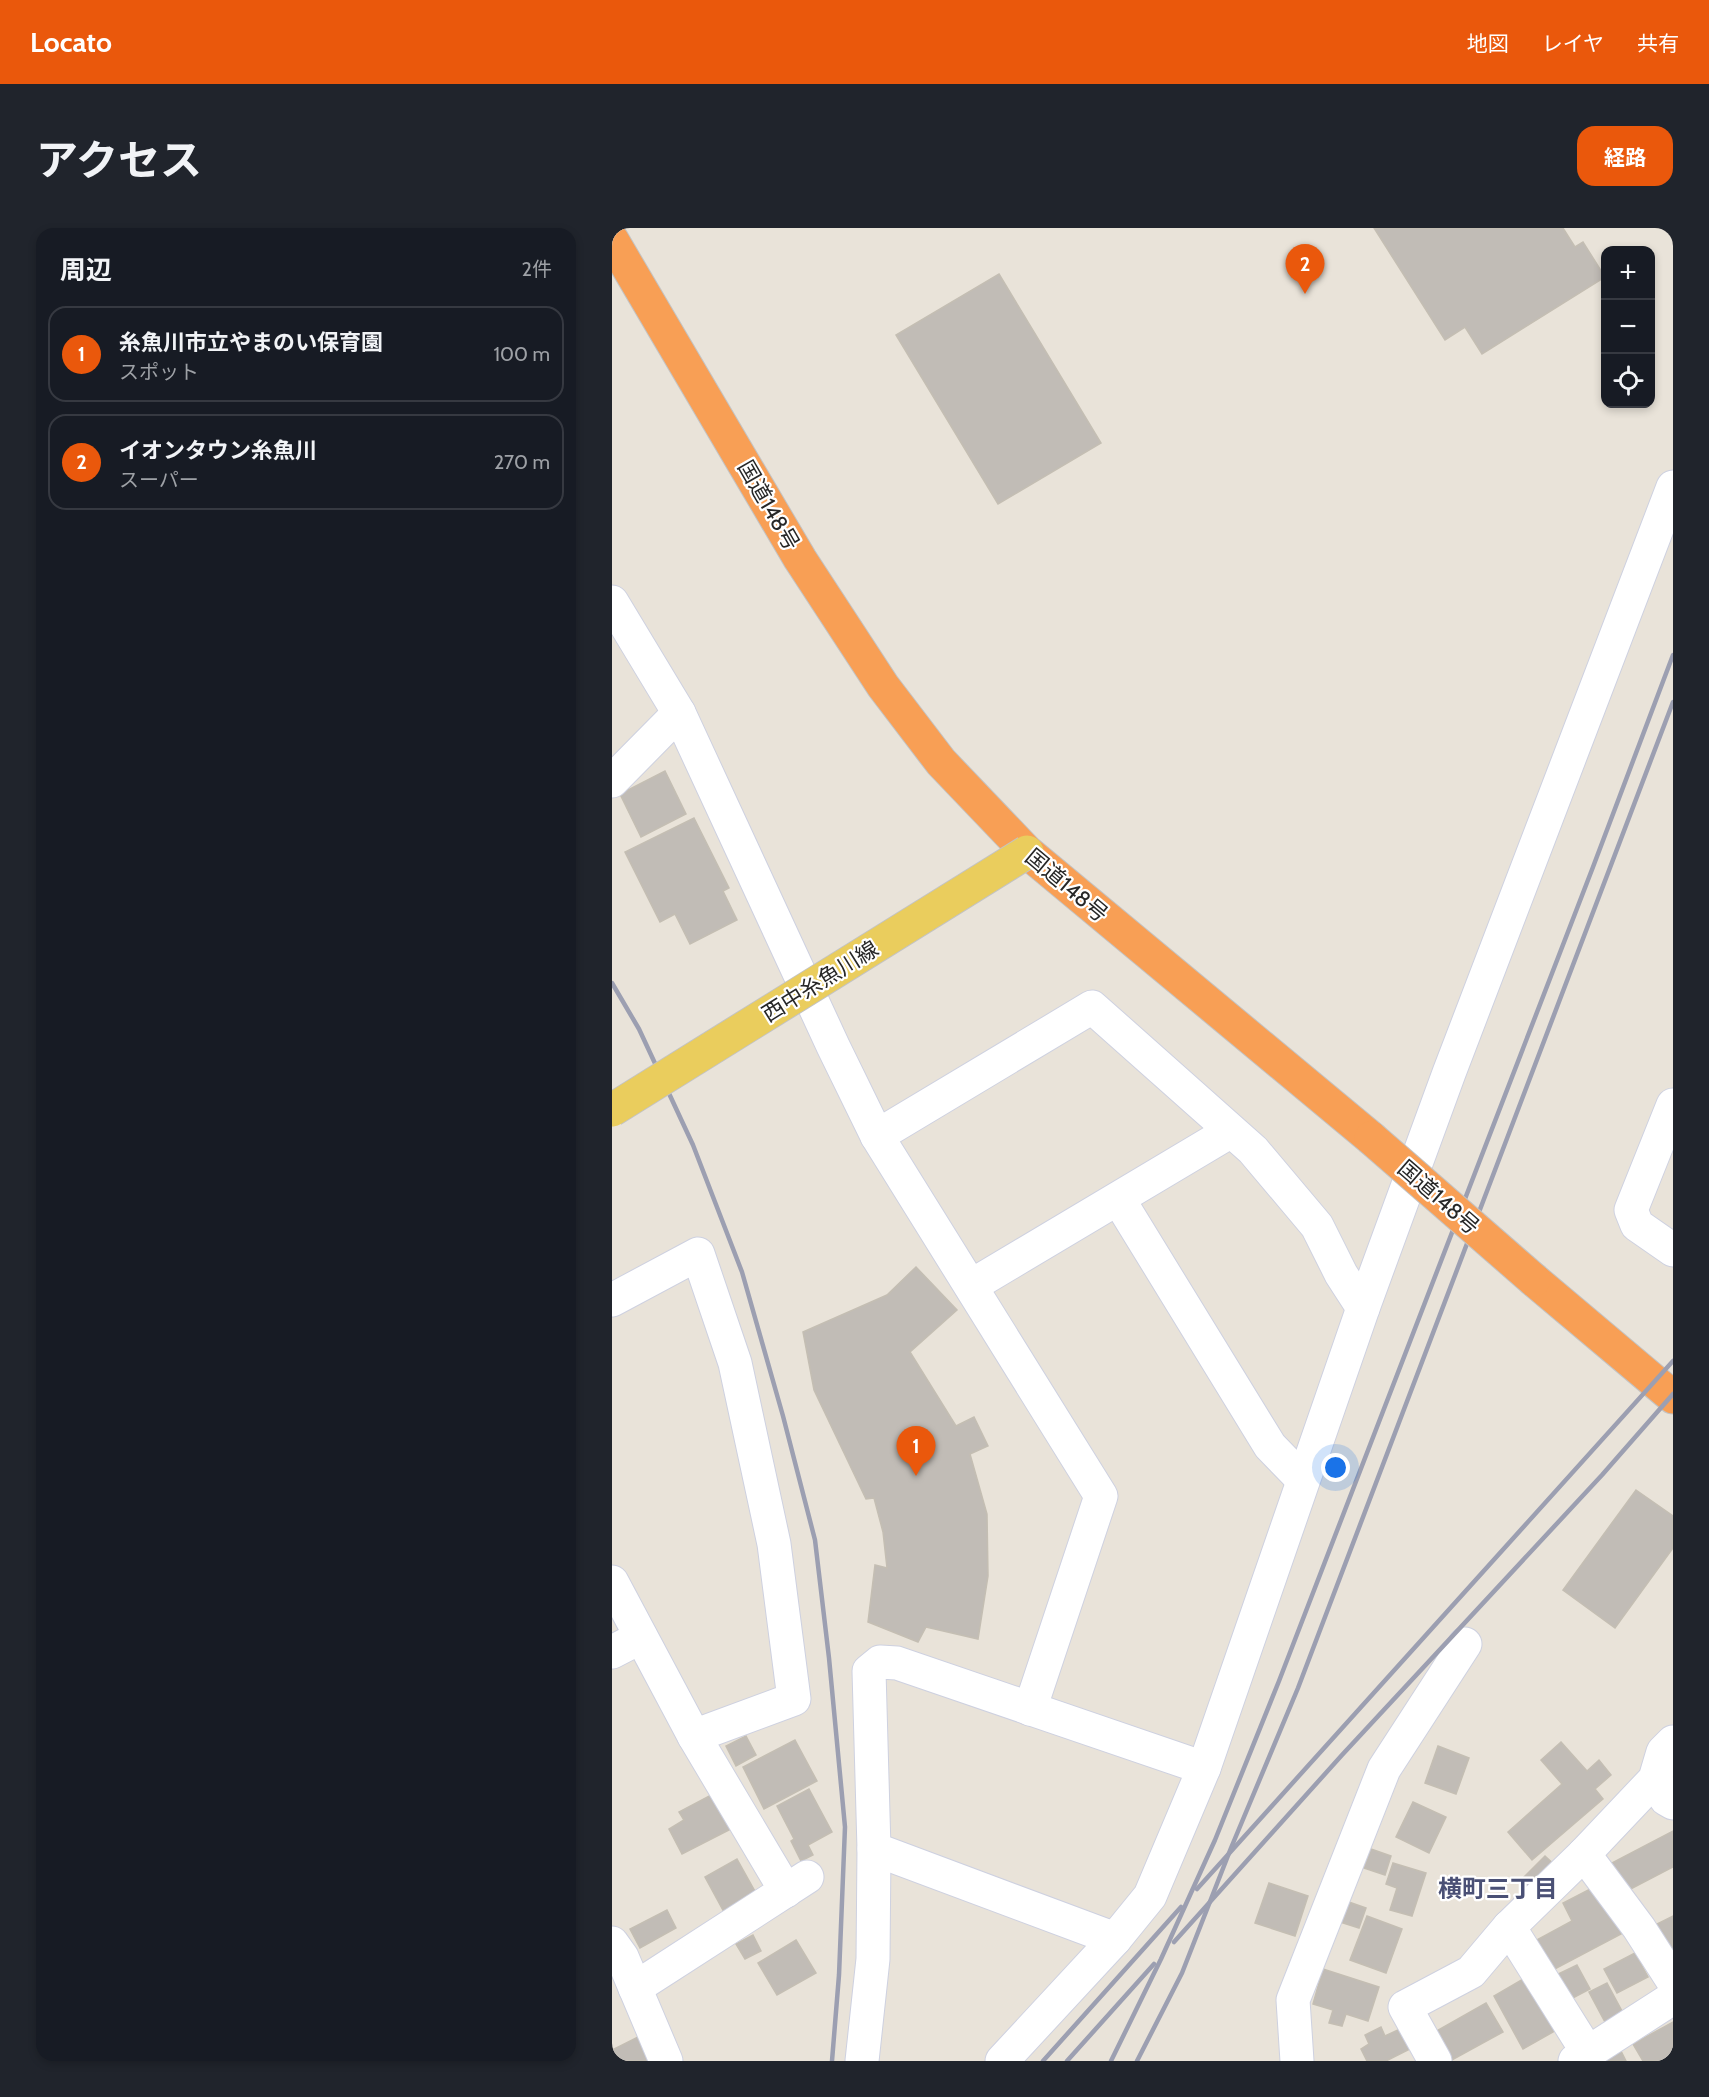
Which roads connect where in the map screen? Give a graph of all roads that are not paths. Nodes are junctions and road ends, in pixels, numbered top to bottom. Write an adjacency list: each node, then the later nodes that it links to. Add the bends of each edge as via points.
1 (612, 240): 6 (highway, 国道148号, via 800,559 883,686 941,762)
2 (1673, 487): 15 (street)
3 (612, 602): 4 (street)
4 (679, 713): 5 (street); 10 (street)
5 (612, 781)
6 (1027, 852): 8 (main road, 西中糸魚川線, bridge); 16 (highway, 国道148号, bridge, via 1371,1138)
7 (1673, 1105): 12 (street, via 1631,1210 1637,1225)
8 (612, 1110)
9 (1231, 1131): 10 (street, via 1092,1007); 11 (street); 15 (street, via 1253,1150 1317,1226)
10 (877, 1136): 13 (street)
11 (1119, 1200): 13 (street); 17 (street, via 1270,1446)
12 (1673, 1250)
13 (971, 1286): 22 (street, via 1101,1496)
14 (612, 1300): 23 (street, via 698,1254 735,1363 774,1544 794,1699)
15 (1363, 1308): 17 (street)
16 (1673, 1397)
17 (1303, 1480): 25 (street)
18 (612, 1582): 19 (street)
19 (641, 1637): 21 (street); 23 (street)
20 (1465, 1644): 39 (street, via 1384,1769 1293,2000)
21 (612, 1652)
22 (1030, 1709): 25 (street); 27 (street, via 897,1663 880,1662 869,1671)
23 (694, 1736): 33 (street, via 796,1884)
24 (1673, 1742): 26 (street, via 1663,1752)
25 (1204, 1768): 30 (street, via 1150,1896)
26 (1664, 1791): 28 (street)
27 (874, 1849): 30 (street); 37 (street, via 873,1959)
28 (1584, 1854): 29 (street); 32 (street)
29 (1509, 1927): 35 (street); 40 (street, via 1471,1972 1405,2007)
30 (1115, 1939): 38 (street)
31 (612, 1943): 33 (street)
32 (1673, 1982)
33 (635, 1988): 36 (street)
34 (1673, 1998): 35 (street)
35 (1582, 2057)
36 (666, 2061)
37 (862, 2061)
38 (1002, 2061)
39 (1297, 2061)
40 (1435, 2061)

